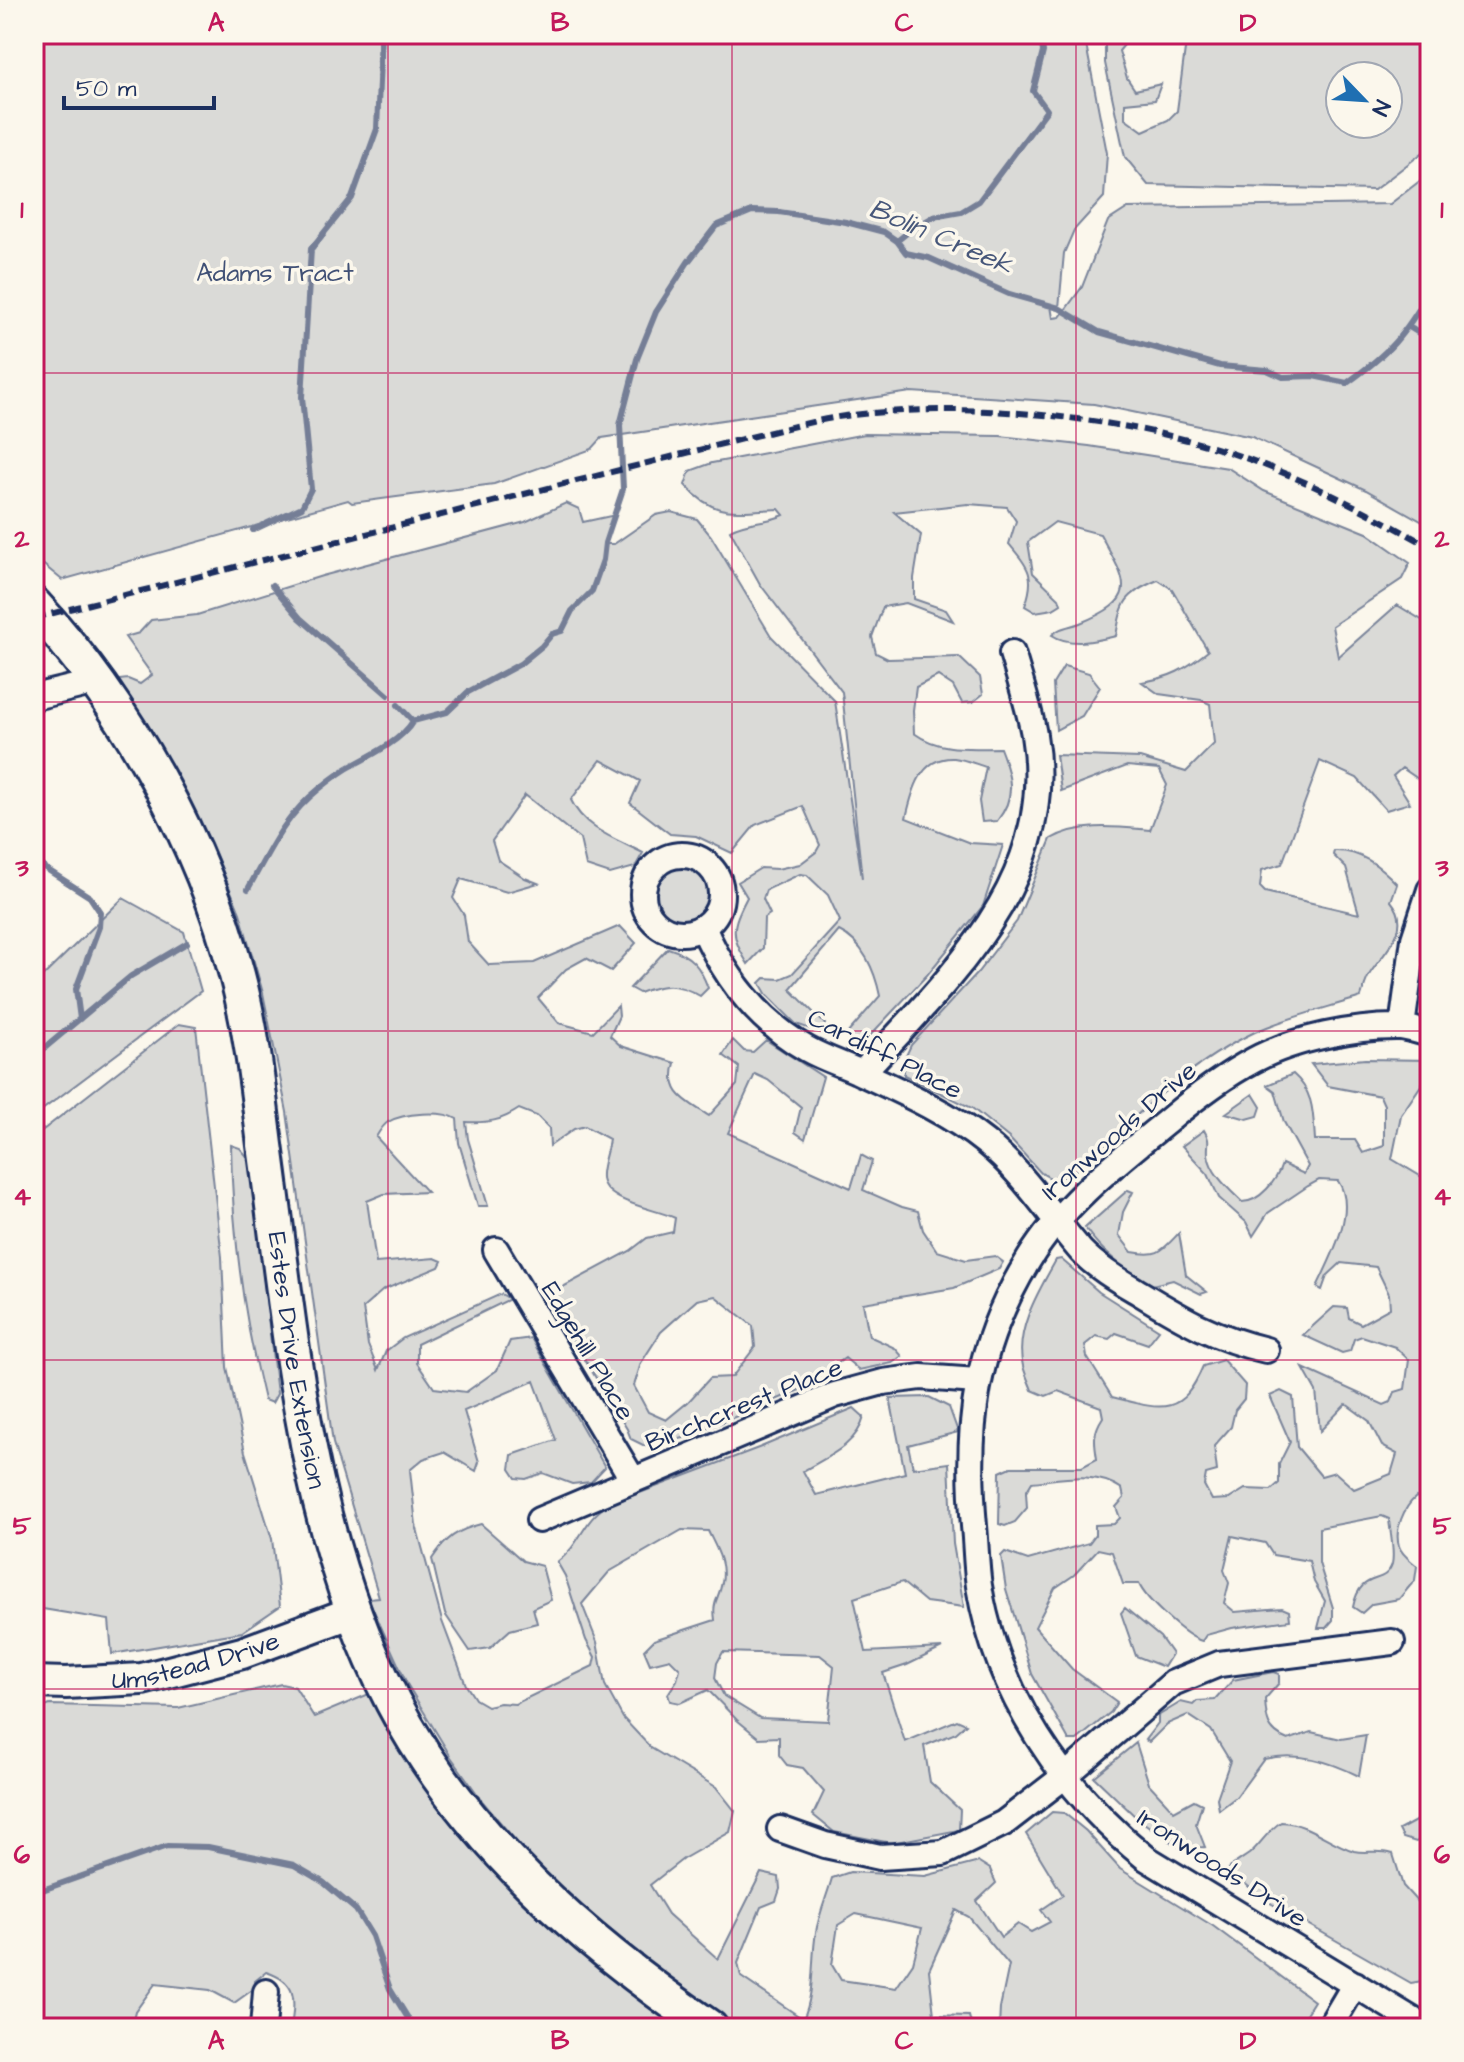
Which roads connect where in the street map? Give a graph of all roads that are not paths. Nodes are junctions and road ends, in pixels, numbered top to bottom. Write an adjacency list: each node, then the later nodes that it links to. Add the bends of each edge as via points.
1 (34, 605): 3 (main road, Estes Drive Extension)
2 (1012, 653): 9 (street, via 1034,737 1036,792 1029,844 1004,902 965,960)
3 (96, 682): 4 (street); 16 (main road, Estes Drive Extension, via 159,784 204,873 237,975 305,1427 323,1518)
4 (34, 697)
5 (1430, 890): 7 (street, via 1414,939)
6 (703, 927): 9 (street, Cardiff Place, via 717,960 772,1024 808,1049)
7 (1402, 1027): 8 (street, Ironwoods Drive); 10 (street, Ironwoods Drive, via 1301,1041 1255,1059 1202,1092)
8 (1430, 1034)
9 (862, 1073): 10 (street, Cardiff Place, via 985,1141)
10 (1056, 1220): 12 (street, Cardiff Place, via 1084,1254 1116,1279 1193,1326); 13 (street, Ironwoods Drive, via 1005,1305)
11 (496, 1250): 14 (street, Edgehill Place)
12 (1266, 1350)
13 (977, 1381): 14 (street, Birchcrest Place, via 921,1377 847,1392); 19 (street, Ironwoods Drive, via 969,1465 979,1586 1003,1671 1026,1718)
14 (633, 1480): 15 (street, Birchcrest Place)
15 (539, 1520)
16 (353, 1612): 18 (street, Umstead Drive, via 242,1653 142,1679); 24 (main road, Estes Drive Extension, via 393,1703 491,1840 563,1916 648,1986)
17 (1392, 1642): 19 (street, via 1219,1664 1173,1683)
18 (34, 1682)
19 (1065, 1776): 20 (street, via 1004,1823 943,1853 880,1857); 21 (street, Ironwoods Drive, via 1089,1806 1146,1858)
20 (780, 1829)
21 (1355, 1984): 25 (street); 26 (street, Ironwoods Drive)
22 (266, 1992): 23 (street)
23 (263, 2028)
24 (710, 2028)
25 (1329, 2028)
26 (1426, 2028)

